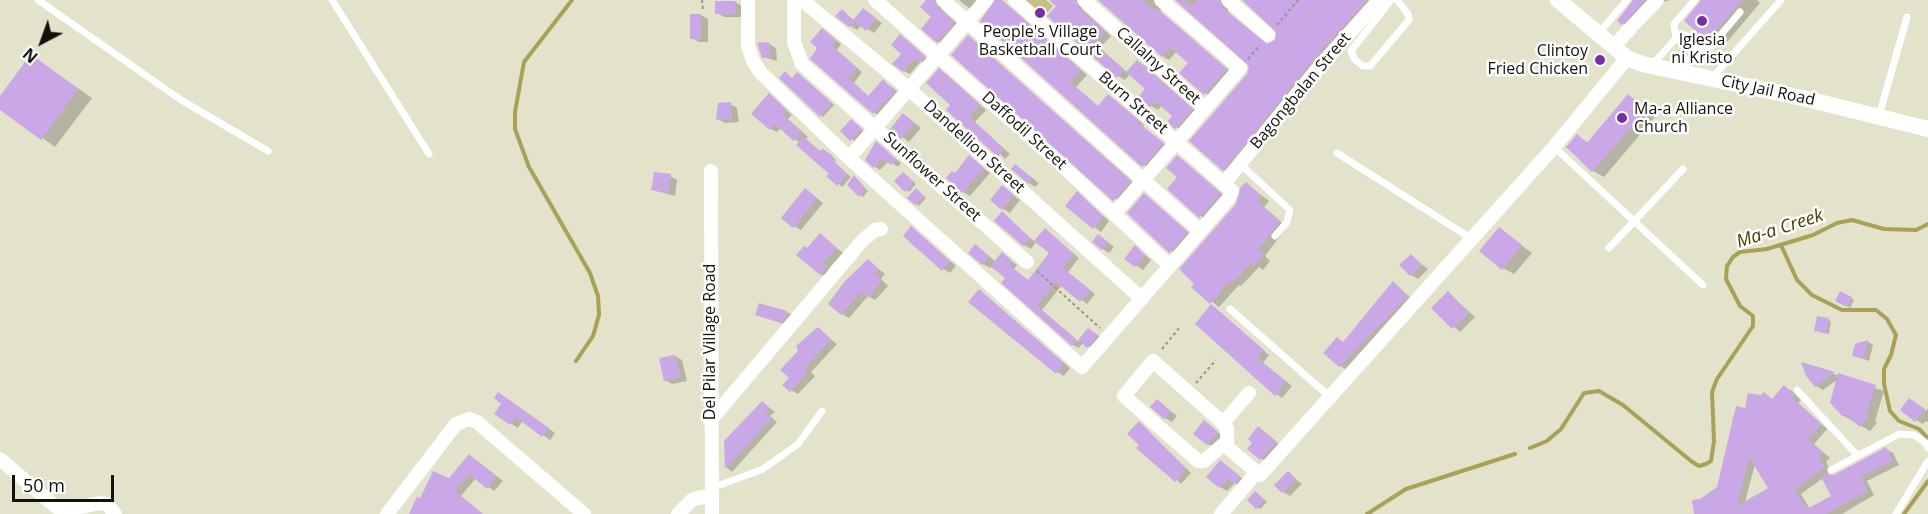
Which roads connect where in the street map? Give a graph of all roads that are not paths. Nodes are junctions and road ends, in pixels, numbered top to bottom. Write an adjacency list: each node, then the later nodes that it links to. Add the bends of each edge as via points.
1 (38, 0): 41 (lane, via 181,100)
2 (332, 0): 43 (lane)
3 (748, 0): 44 (street, via 748,46 756,67)
4 (794, 0): 37 (street, Sunflower Street, via 798,58)
5 (802, 0): 34 (street, Dandellion Street)
6 (875, 0): 29 (street, Daffodil Street)
7 (943, 0): 23 (street)
8 (986, 0): 23 (street)
9 (1015, 0): 39 (street, Burn Street)
10 (1084, 0): 35 (street, Callalny Street)
11 (1161, 0): 35 (street, via 1240,68)
12 (1228, 0): 25 (street)
13 (1379, 0): 45 (street, Bagongbalan Street)
14 (1391, 0): 15 (lane, via 1352,51 1363,66 1370,66 1409,20)
15 (1397, 0)
16 (1627, 0): 24 (lane)
17 (1657, 0): 27 (street)
18 (1695, 0): 26 (lane, via 1674,24)
19 (1781, 0): 33 (lane)
20 (1561, 1): 24 (street, City Jail Road)
21 (1740, 12): 28 (lane, via 1708,50)
22 (1907, 17): 36 (lane)
23 (968, 21): 29 (street); 48 (street)
24 (1598, 34): 27 (street, City Jail Road)
25 (1268, 35)
26 (1676, 38): 28 (lane, via 1685,35); 31 (lane)
27 (1613, 47): 30 (street, City Jail Road)
28 (1696, 50): 32 (lane)
29 (939, 55): 34 (street); 50 (street, Daffodil Street)
30 (1627, 58): 31 (street, City Jail Road); 40 (street)
31 (1651, 67): 32 (street, City Jail Road)
32 (1679, 74): 33 (street, City Jail Road)
33 (1711, 80): 36 (street, City Jail Road)
34 (909, 89): 37 (street); 60 (street, Dandellion Street)
35 (1206, 108): 39 (street)
36 (1879, 117): 38 (street, City Jail Road)
37 (876, 128): 44 (street); 57 (street, Sunflower Street)
38 (1928, 129)
39 (1177, 141): 48 (street); 49 (street, Burn Street)
40 (1554, 147): 51 (lane); 55 (street)
41 (268, 152)
42 (1337, 153): 55 (lane)
43 (429, 154)
44 (849, 158): 60 (street, via 1082,367)
45 (1240, 164): 49 (street, Bagongbalan Street); 54 (lane, via 1290,210 1287,222)
46 (1683, 169): 51 (lane)
47 (711, 171): 66 (street, Del Pilar Village Road)
48 (1144, 180): 50 (street); 53 (street)
49 (1225, 182): 53 (street, via 1231,195)
50 (1114, 214): 58 (street, Daffodil Street)
51 (1633, 221): 56 (lane); 59 (lane)
52 (881, 229): 66 (street, via 874,230 862,242)
53 (1200, 231): 58 (street)
54 (1275, 236)
55 (1472, 239): 64 (street)
56 (1609, 248)
57 (1027, 262)
58 (1170, 266): 60 (street)
59 (1702, 285)
60 (1142, 299)
61 (1230, 309): 64 (lane)
62 (1797, 390): 70 (lane)
63 (1249, 393): 67 (street)
64 (1330, 397): 74 (street, via 1260,475)
65 (822, 411): 75 (lane, via 798,444 764,468)
66 (710, 421): 75 (street, Del Pilar Village Road)
67 (1223, 423): 68 (street, via 1227,429); 68 (street, via 1153,361 1124,396 1198,461 1204,461)
68 (1225, 443): 74 (street)
69 (1928, 448): 70 (lane, via 1914,435 1899,434)
70 (1857, 455): 73 (lane)
71 (0, 459): 76 (street, via 56,507 71,509 100,503 107,504)
72 (1928, 461): 82 (lane)
73 (1831, 470)
74 (1256, 473): 81 (street)
75 (712, 494): 79 (street, via 692,500); 80 (street, Del Pilar Village Road)
76 (115, 514)
77 (387, 514): 78 (street, via 456,424 469,419)
78 (584, 514)
79 (678, 514)
80 (712, 514)
81 (1221, 514)
82 (1896, 514)

